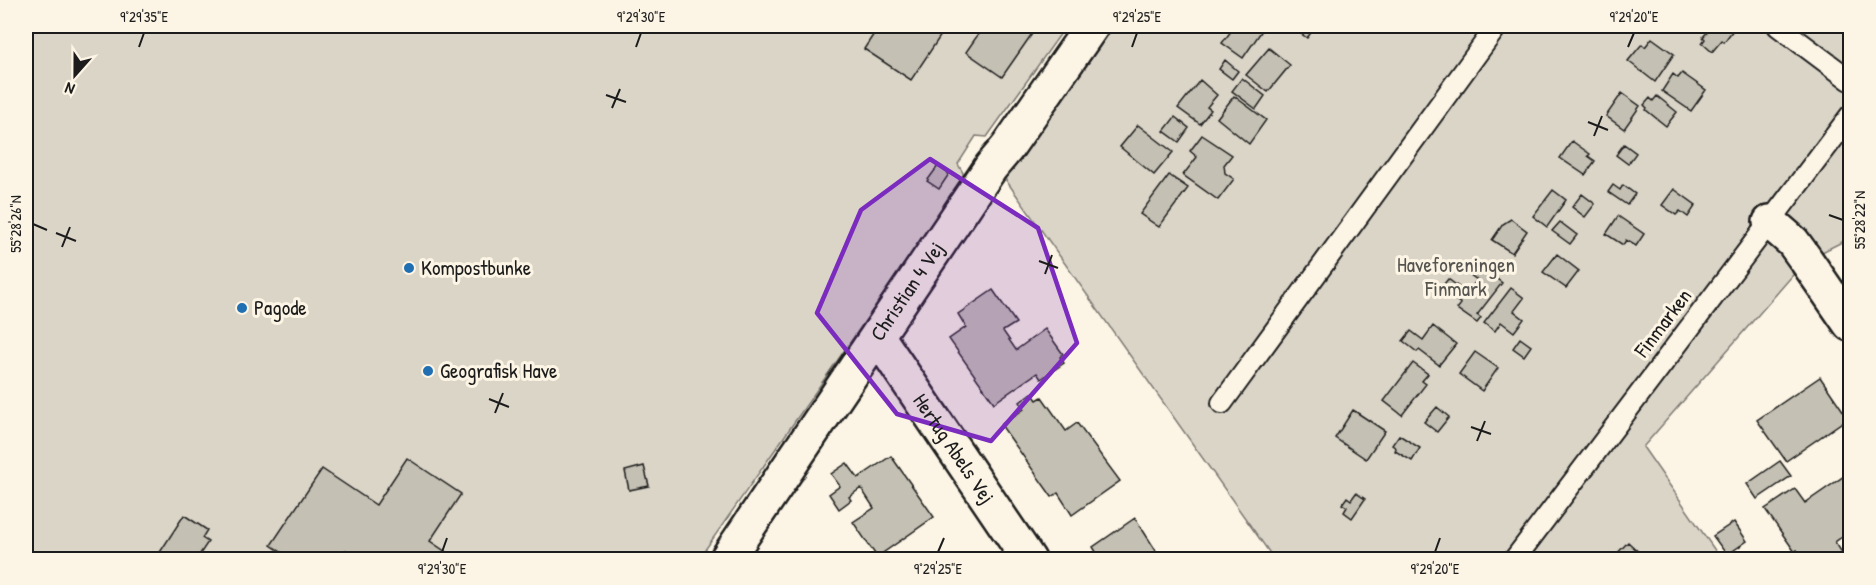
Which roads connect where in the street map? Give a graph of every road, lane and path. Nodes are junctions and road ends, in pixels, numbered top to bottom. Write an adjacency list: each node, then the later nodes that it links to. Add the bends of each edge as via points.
1 (1092, 26): 8 (street, Christian 4 Vej)
2 (1497, 26): 9 (lane)
3 (1778, 26): 4 (lane)
4 (1851, 80)
5 (1851, 116): 6 (lane, Finmarken)
6 (1770, 222): 7 (street, via 1792,242); 12 (lane, Finmarken)
7 (1851, 324)
8 (878, 337): 10 (street, Christian 4 Vej); 11 (street, Hertug Abels Vej)
9 (1222, 403)
10 (726, 560)
11 (1029, 560)
12 (1514, 560)

